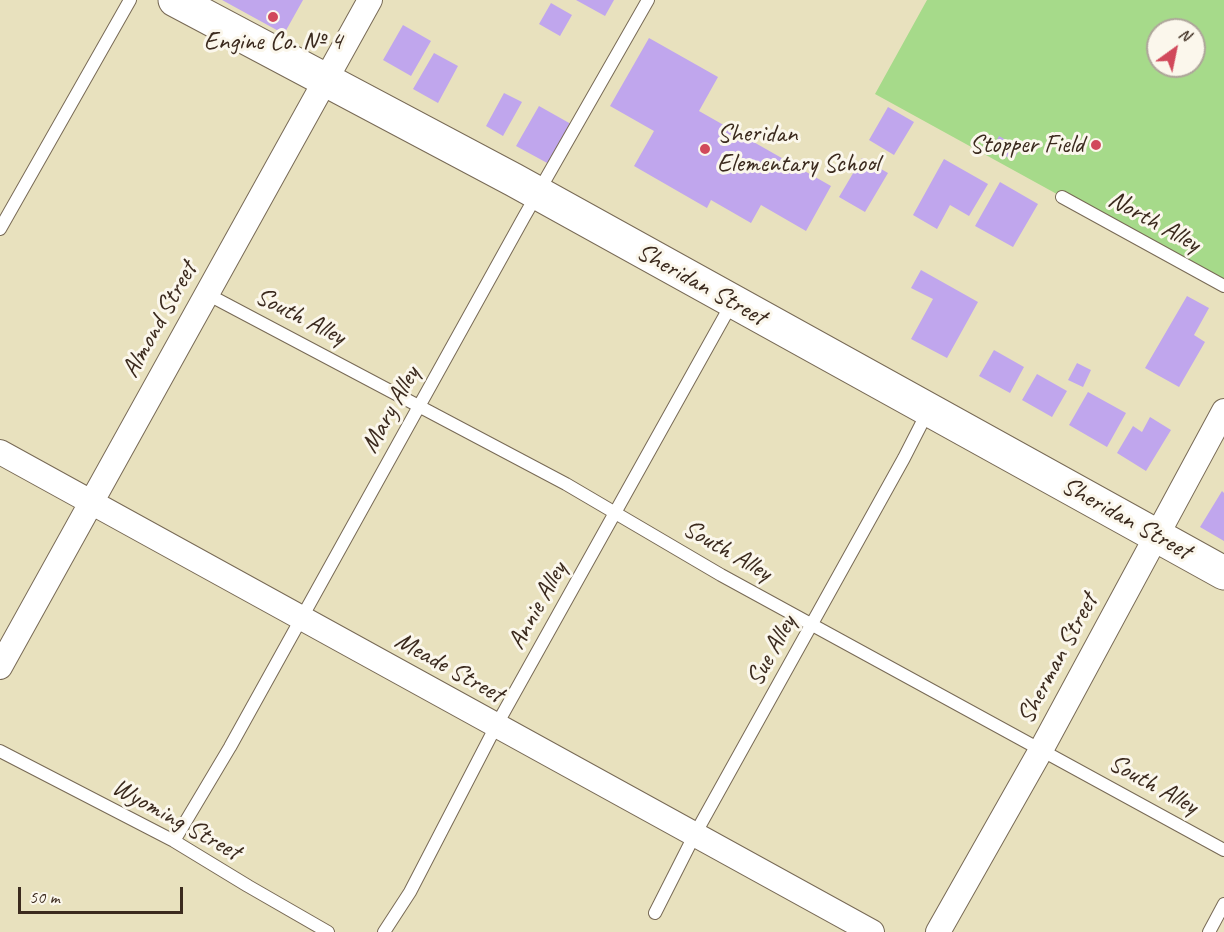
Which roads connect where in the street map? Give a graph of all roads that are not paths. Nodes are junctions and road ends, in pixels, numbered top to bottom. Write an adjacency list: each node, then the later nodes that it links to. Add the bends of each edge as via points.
1 (130, 0): 8 (lane)
2 (175, 0): 5 (street, Sheridan Street)
3 (370, 0): 5 (street, Almond Street)
4 (648, 0): 6 (lane, Mary Alley)
5 (326, 81): 6 (street, Sheridan Street); 10 (street, Almond Street)
6 (537, 194): 11 (street, Sheridan Street); 12 (lane, Mary Alley)
7 (1062, 197): 9 (lane, North Alley)
8 (0, 229)
9 (1224, 286)
10 (207, 294): 12 (lane, South Alley); 16 (street, Almond Street)
11 (733, 303): 13 (street, Sheridan Street); 17 (lane, Annie Alley)
12 (419, 405): 17 (lane, South Alley); 20 (lane, Mary Alley)
13 (928, 411): 18 (street, Sheridan Street); 21 (lane, Sue Alley)
14 (1224, 411): 18 (street, Sherman Street)
15 (0, 452): 16 (street, Meade Street)
16 (91, 503): 20 (street, Meade Street); 22 (street, Almond Street)
17 (616, 513): 21 (lane, South Alley); 23 (lane, Annie Alley)
18 (1157, 536): 19 (street, Sheridan Street); 24 (street, Sherman Street)
19 (1224, 573)
20 (302, 619): 23 (street, Meade Street); 27 (lane, Mary Alley)
21 (812, 624): 24 (lane, South Alley); 26 (lane, Sue Alley)
22 (0, 667)
23 (496, 726): 26 (street, Meade Street); 32 (lane, Annie Alley, via 410,892)
24 (1041, 750): 28 (lane, South Alley); 34 (street, Sherman Street)
25 (0, 751): 27 (lane, Wyoming Street)
26 (694, 836): 30 (lane, Sue Alley); 33 (street, Meade Street)
27 (174, 841): 31 (lane, Wyoming Street)
28 (1224, 850)
29 (1224, 904): 35 (lane)
30 (654, 913)
31 (328, 932)
32 (384, 932)
33 (872, 932)
34 (938, 932)
35 (1209, 932)

